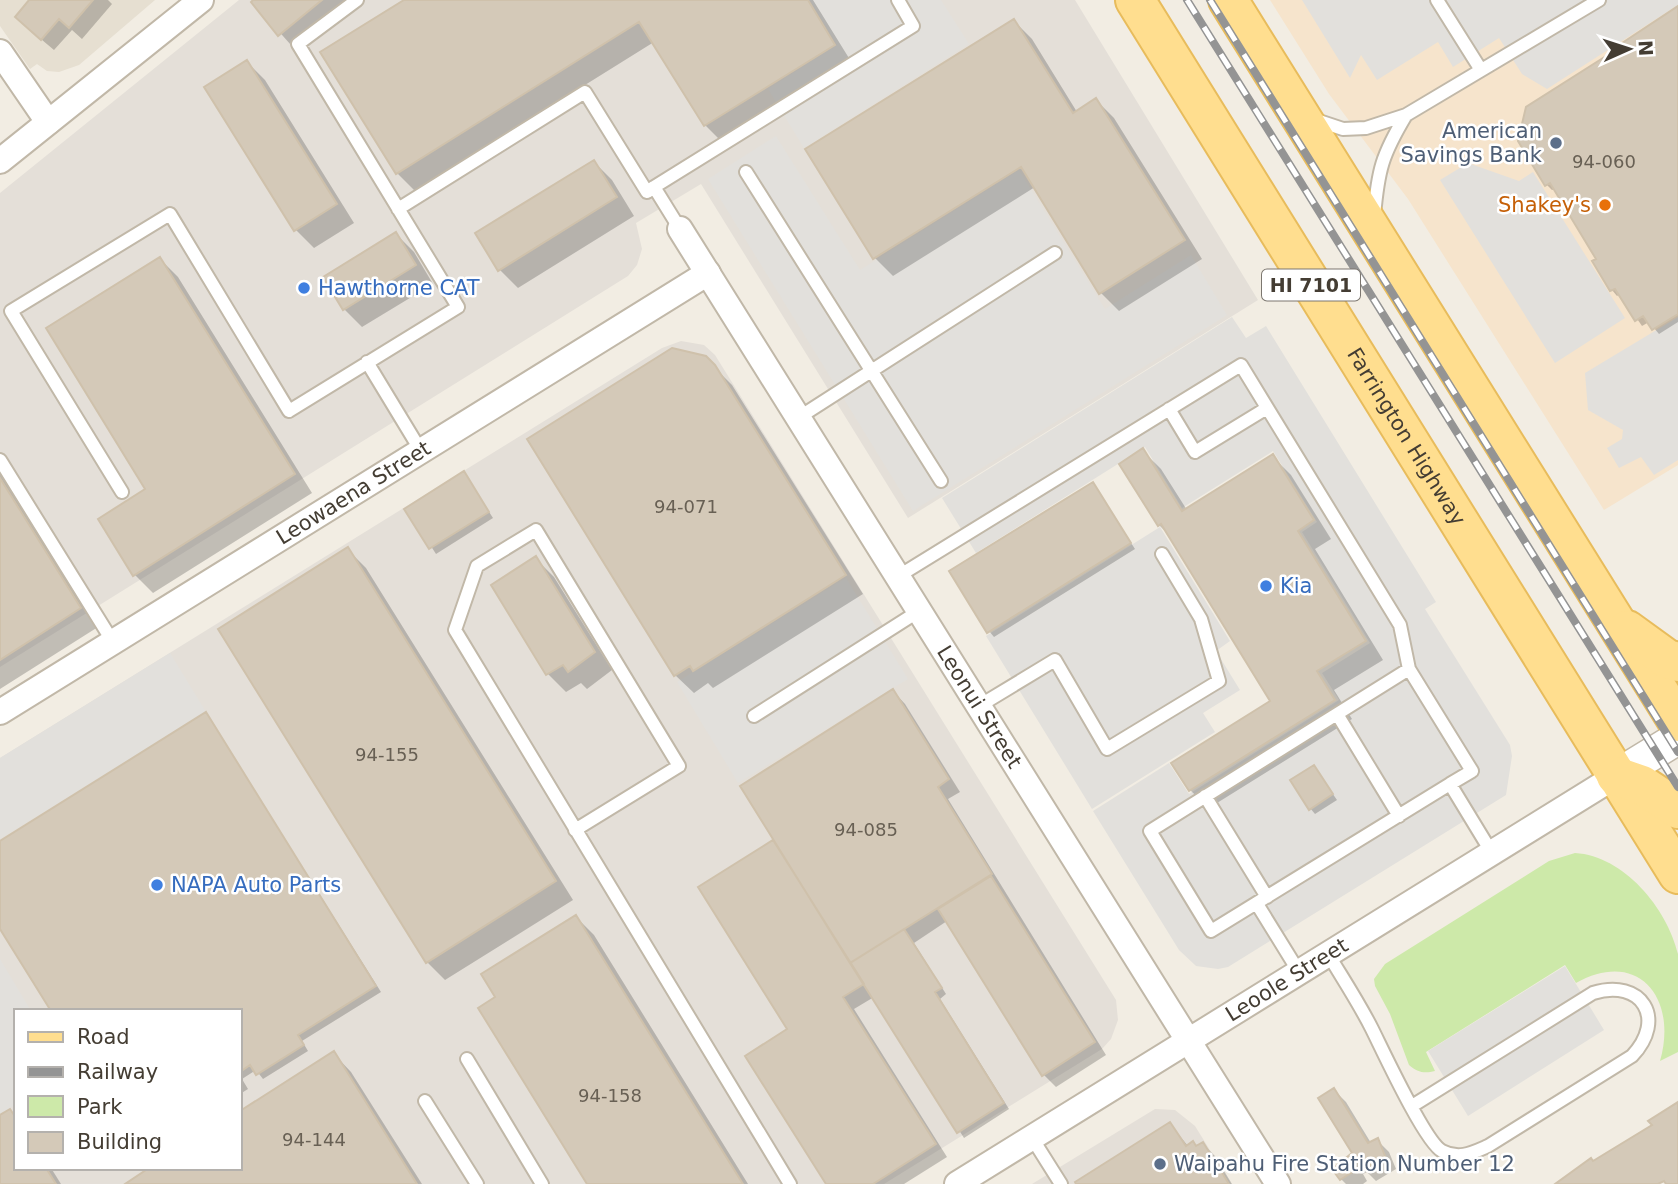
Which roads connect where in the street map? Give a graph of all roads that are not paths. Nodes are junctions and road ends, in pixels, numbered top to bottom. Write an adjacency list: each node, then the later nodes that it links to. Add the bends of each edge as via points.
1 (201, 0): 12 (street)
2 (357, 0): 16 (lane, via 298,44)
3 (898, 0): 15 (lane, via 913,26)
4 (1135, 0): 43 (main road, Farrington Highway / HI 7101)
5 (1228, 0): 10 (main road, HI 7101)
6 (1437, 0): 9 (lane)
7 (1599, 0): 9 (lane)
8 (0, 52): 12 (street)
9 (1481, 70): 11 (lane)
10 (1299, 114): 11 (lane, via 1343,129 1366,128); 18 (main road, HI 7101)
11 (1406, 115): 18 (lane, via 1384,151 1377,174)
12 (48, 122): 13 (street)
13 (0, 161)
14 (746, 172): 22 (lane)
15 (654, 187): 16 (lane, via 647,192 585,92); 17 (lane)
16 (398, 209): 21 (lane, via 458,307)
17 (680, 229): 20 (street, Leonui Street)
18 (1372, 232): 33 (main road, HI 7101)
19 (1055, 253): 22 (lane)
20 (708, 273): 25 (street, Leonui Street); 26 (street, Leowaena Street)
21 (367, 362): 26 (lane); 29 (lane, via 289,411 170,214 12,312)
22 (872, 370): 25 (lane); 28 (lane)
23 (1267, 408): 24 (lane, via 1195,452); 24 (lane, via 1241,365); 36 (lane, via 1400,625)
24 (1168, 409): 31 (lane)
25 (798, 418): 31 (street, Leonui Street)
26 (421, 451): 34 (street, Leowaena Street)
27 (0, 460): 34 (lane)
28 (941, 481)
29 (122, 492)
30 (1162, 554): 37 (lane, via 1201,618 1219,681 1107,749 1055,660)
31 (897, 576): 32 (street, Leonui Street)
32 (919, 611): 37 (street, Leonui Street); 40 (lane)
33 (1613, 621): 35 (main road); 41 (main road, HI 7101)
34 (113, 642): 38 (street, Leowaena Street)
35 (1678, 662)
36 (1409, 669): 39 (lane); 44 (lane, via 1472,771)
37 (979, 706): 54 (street, Leonui Street)
38 (0, 712)
39 (1337, 714): 45 (lane); 47 (lane)
40 (754, 716)
41 (1678, 722)
42 (1678, 738): 43 (street)
43 (1616, 776): 46 (main road, via 1642,785); 49 (street, Leoole Street); 50 (main road, Farrington Highway / HI 7101)
44 (1450, 784): 47 (lane); 49 (lane)
45 (1205, 796): 51 (lane); 51 (lane, via 1150,831 1212,931)
46 (1678, 809)
47 (1399, 816): 51 (lane)
48 (575, 830): 48 (lane, via 455,630 477,566 536,530 679,766); 62 (lane)
49 (1492, 853): 52 (street, Leoole Street)
50 (1678, 874)
51 (1262, 901): 53 (lane)
52 (1328, 954): 53 (street, Leoole Street); 57 (lane)
53 (1298, 972): 54 (street, Leoole Street)
54 (1189, 1041): 58 (street, Leoole Street); 64 (street, Leonui Street)
55 (467, 1059): 61 (lane)
56 (425, 1101): 60 (lane)
57 (1412, 1106): 57 (lane, via 1438,1150 1466,1155 1632,1056 1649,1030 1646,1007 1625,990 1594,993)
58 (1032, 1138): 59 (street, Leoole Street); 63 (lane)
59 (967, 1182)
60 (477, 1184)
61 (542, 1184)
62 (790, 1184)
63 (1061, 1184)
64 (1278, 1184)

